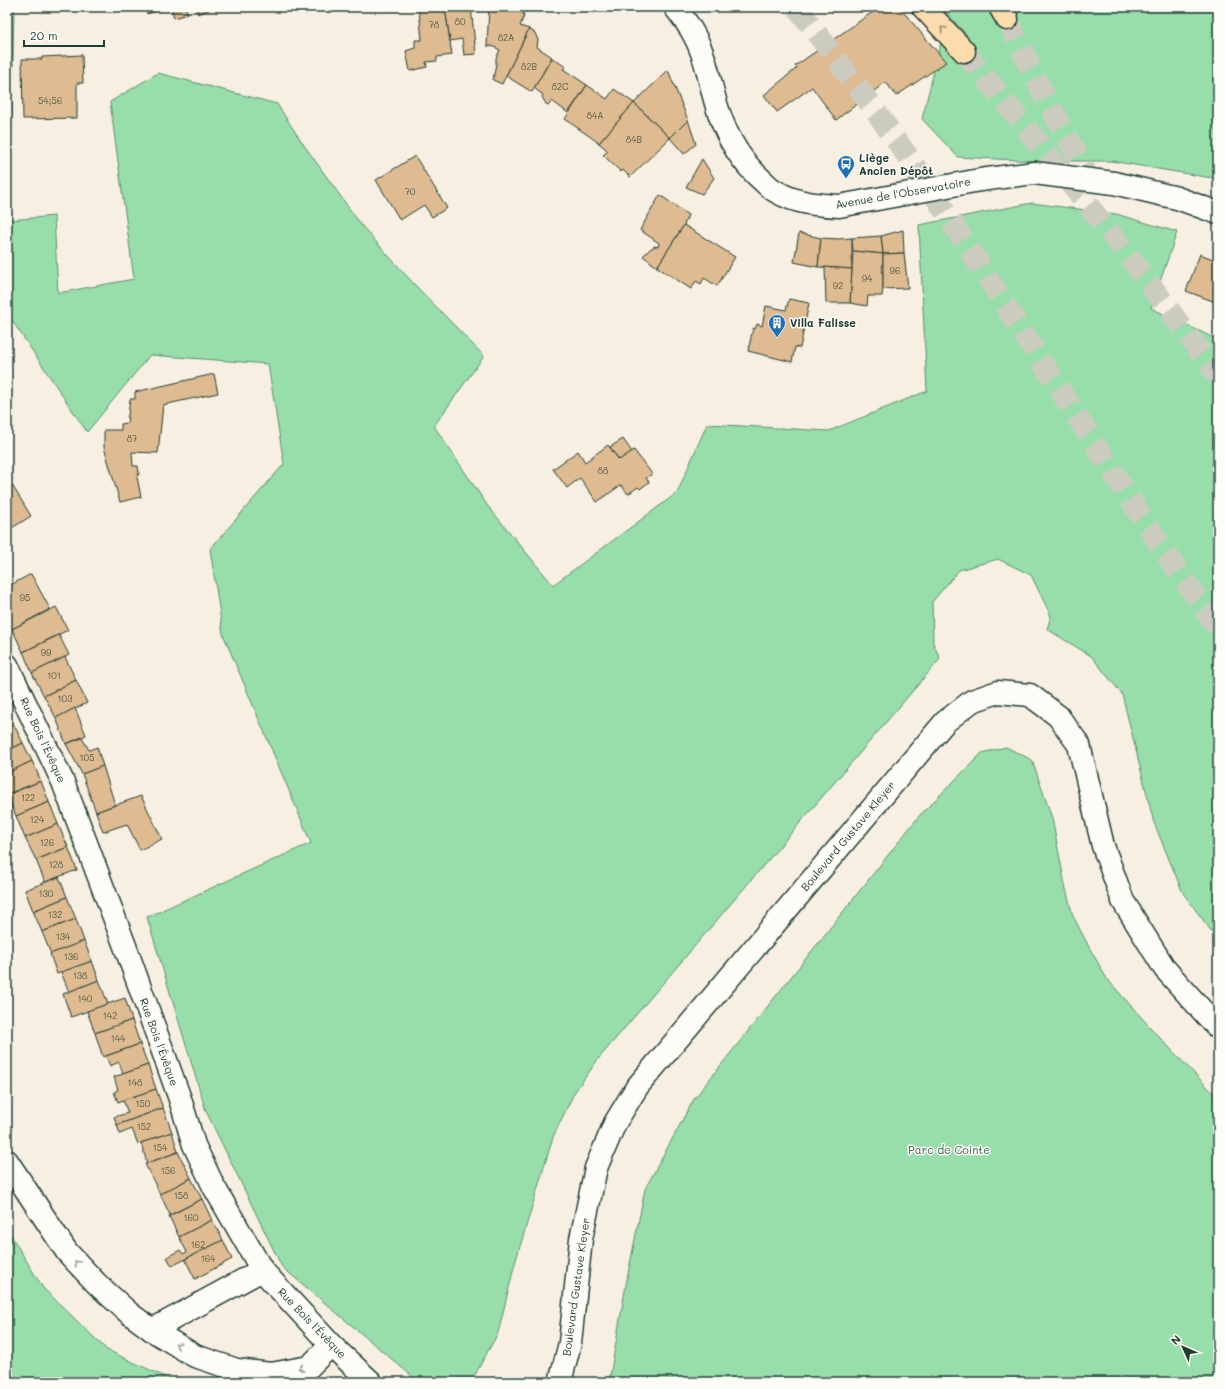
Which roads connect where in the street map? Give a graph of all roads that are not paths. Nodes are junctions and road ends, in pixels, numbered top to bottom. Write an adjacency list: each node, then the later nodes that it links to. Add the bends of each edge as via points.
1 (675, 7): 4 (street, Avenue de l'Observatoire, via 694,35 718,110 735,150 751,170 776,192 798,201 839,206 980,180 1034,173 1114,183 1177,198)
2 (923, 7): 3 (highway, one-way to 2)
3 (964, 51)
4 (1218, 213)
5 (7, 665): 8 (street, Rue Bois l'Évêque, via 63,782 125,946 194,1145 214,1187)
6 (1218, 1028): 12 (street, Boulevard Gustave Kleyer, via 1165,969 1123,901 1103,846 1079,745 1058,716 1030,695 998,692 972,701 945,722 637,1087 615,1123 596,1168 581,1239 570,1343)
7 (7, 1161): 9 (street, one-way to 7, via 123,1308 67,1252)
8 (262, 1270): 9 (street); 10 (street, Rue Bois l'Évêque)
9 (152, 1330): 10 (street, one-way to 9, via 309,1367 271,1374 237,1370 195,1356)
10 (331, 1345): 11 (street, Rue Bois l'Évêque)
11 (371, 1382)
12 (560, 1382)

